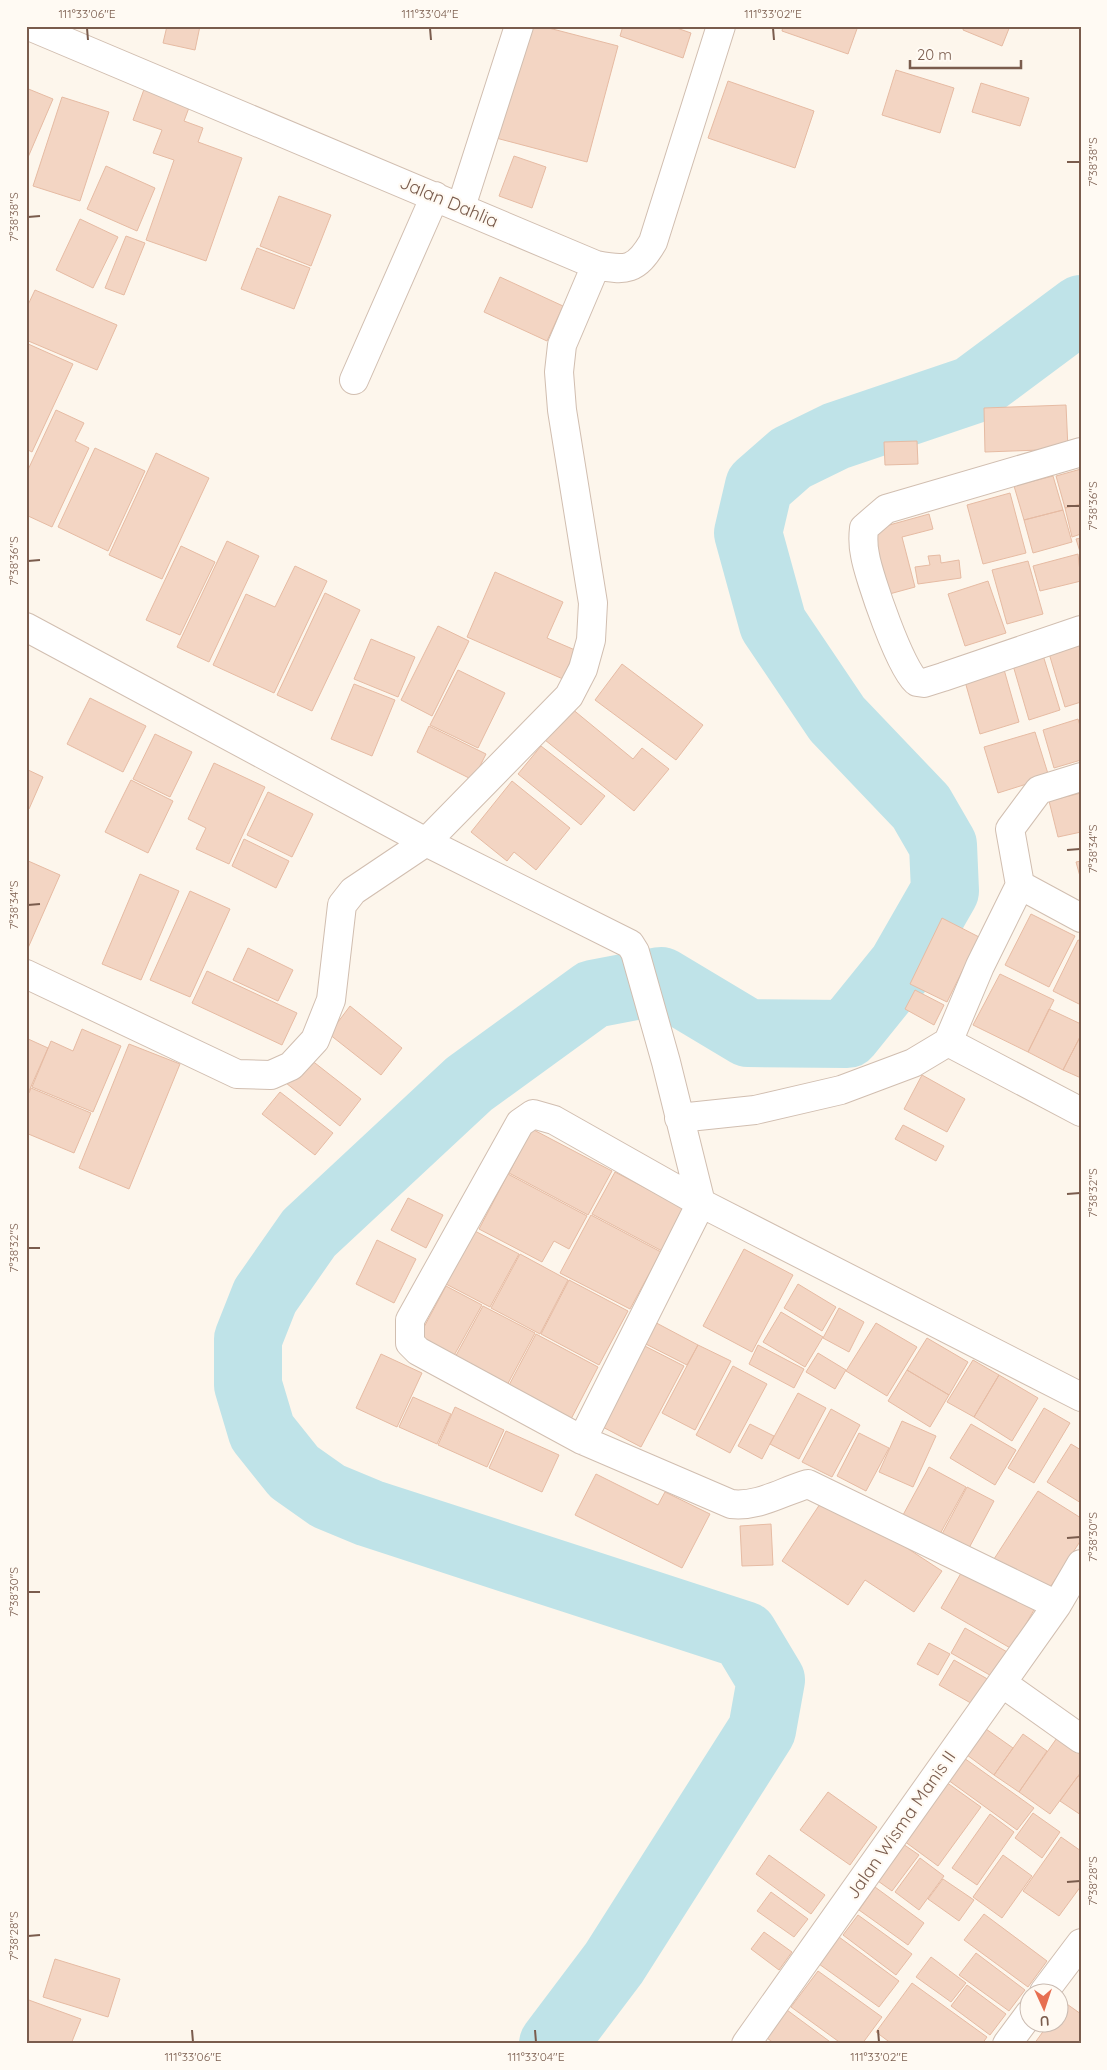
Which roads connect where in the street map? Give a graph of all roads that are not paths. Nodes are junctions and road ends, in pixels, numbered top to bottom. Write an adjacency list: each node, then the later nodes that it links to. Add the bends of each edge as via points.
1 (29, 26): 4 (street, Jalan Dahlia)
2 (519, 26): 5 (street)
3 (721, 26): 6 (street, Jalan Dahlia, via 653,242 637,264 622,270)
4 (435, 196): 5 (street, Jalan Dahlia); 7 (street)
5 (461, 207): 6 (street, Jalan Dahlia)
6 (596, 265): 12 (street, via 562,345 559,372 562,410 593,603 592,640 583,669 569,696)
7 (354, 380)
8 (1081, 452): 9 (street, via 886,508 864,528 863,538 873,588 907,669 916,682 944,677)
9 (1081, 630)
10 (28, 633): 12 (street)
11 (1081, 778): 13 (street, via 1040,790 1010,829)
12 (426, 842): 15 (street, via 353,891 342,905 331,1000 316,1040 292,1066 271,1076 237,1074); 18 (street, via 630,944 635,952)
13 (1020, 885): 14 (street); 16 (street, via 980,966)
14 (1081, 918)
15 (26, 974)
16 (948, 1042): 17 (street); 18 (street, via 913,1064 841,1090 755,1110)
17 (1081, 1112)
18 (679, 1118): 19 (street)
19 (701, 1203): 20 (street); 21 (street); 21 (street, via 554,1120 533,1114 520,1123 410,1320 410,1343 418,1351)
20 (1081, 1397)
21 (582, 1440): 23 (street, via 730,1504 754,1504 808,1484)
22 (1081, 1564): 23 (street, Jalan Wisma Manis II)
23 (1057, 1606): 24 (street, Jalan Wisma Manis II)
24 (1002, 1683): 25 (street); 29 (street, Jalan Wisma Manis II)
25 (1081, 1739)
26 (1081, 1943): 27 (street)
27 (1052, 1982)
28 (1020, 2026): 30 (street)
29 (746, 2044)
30 (1007, 2044)

